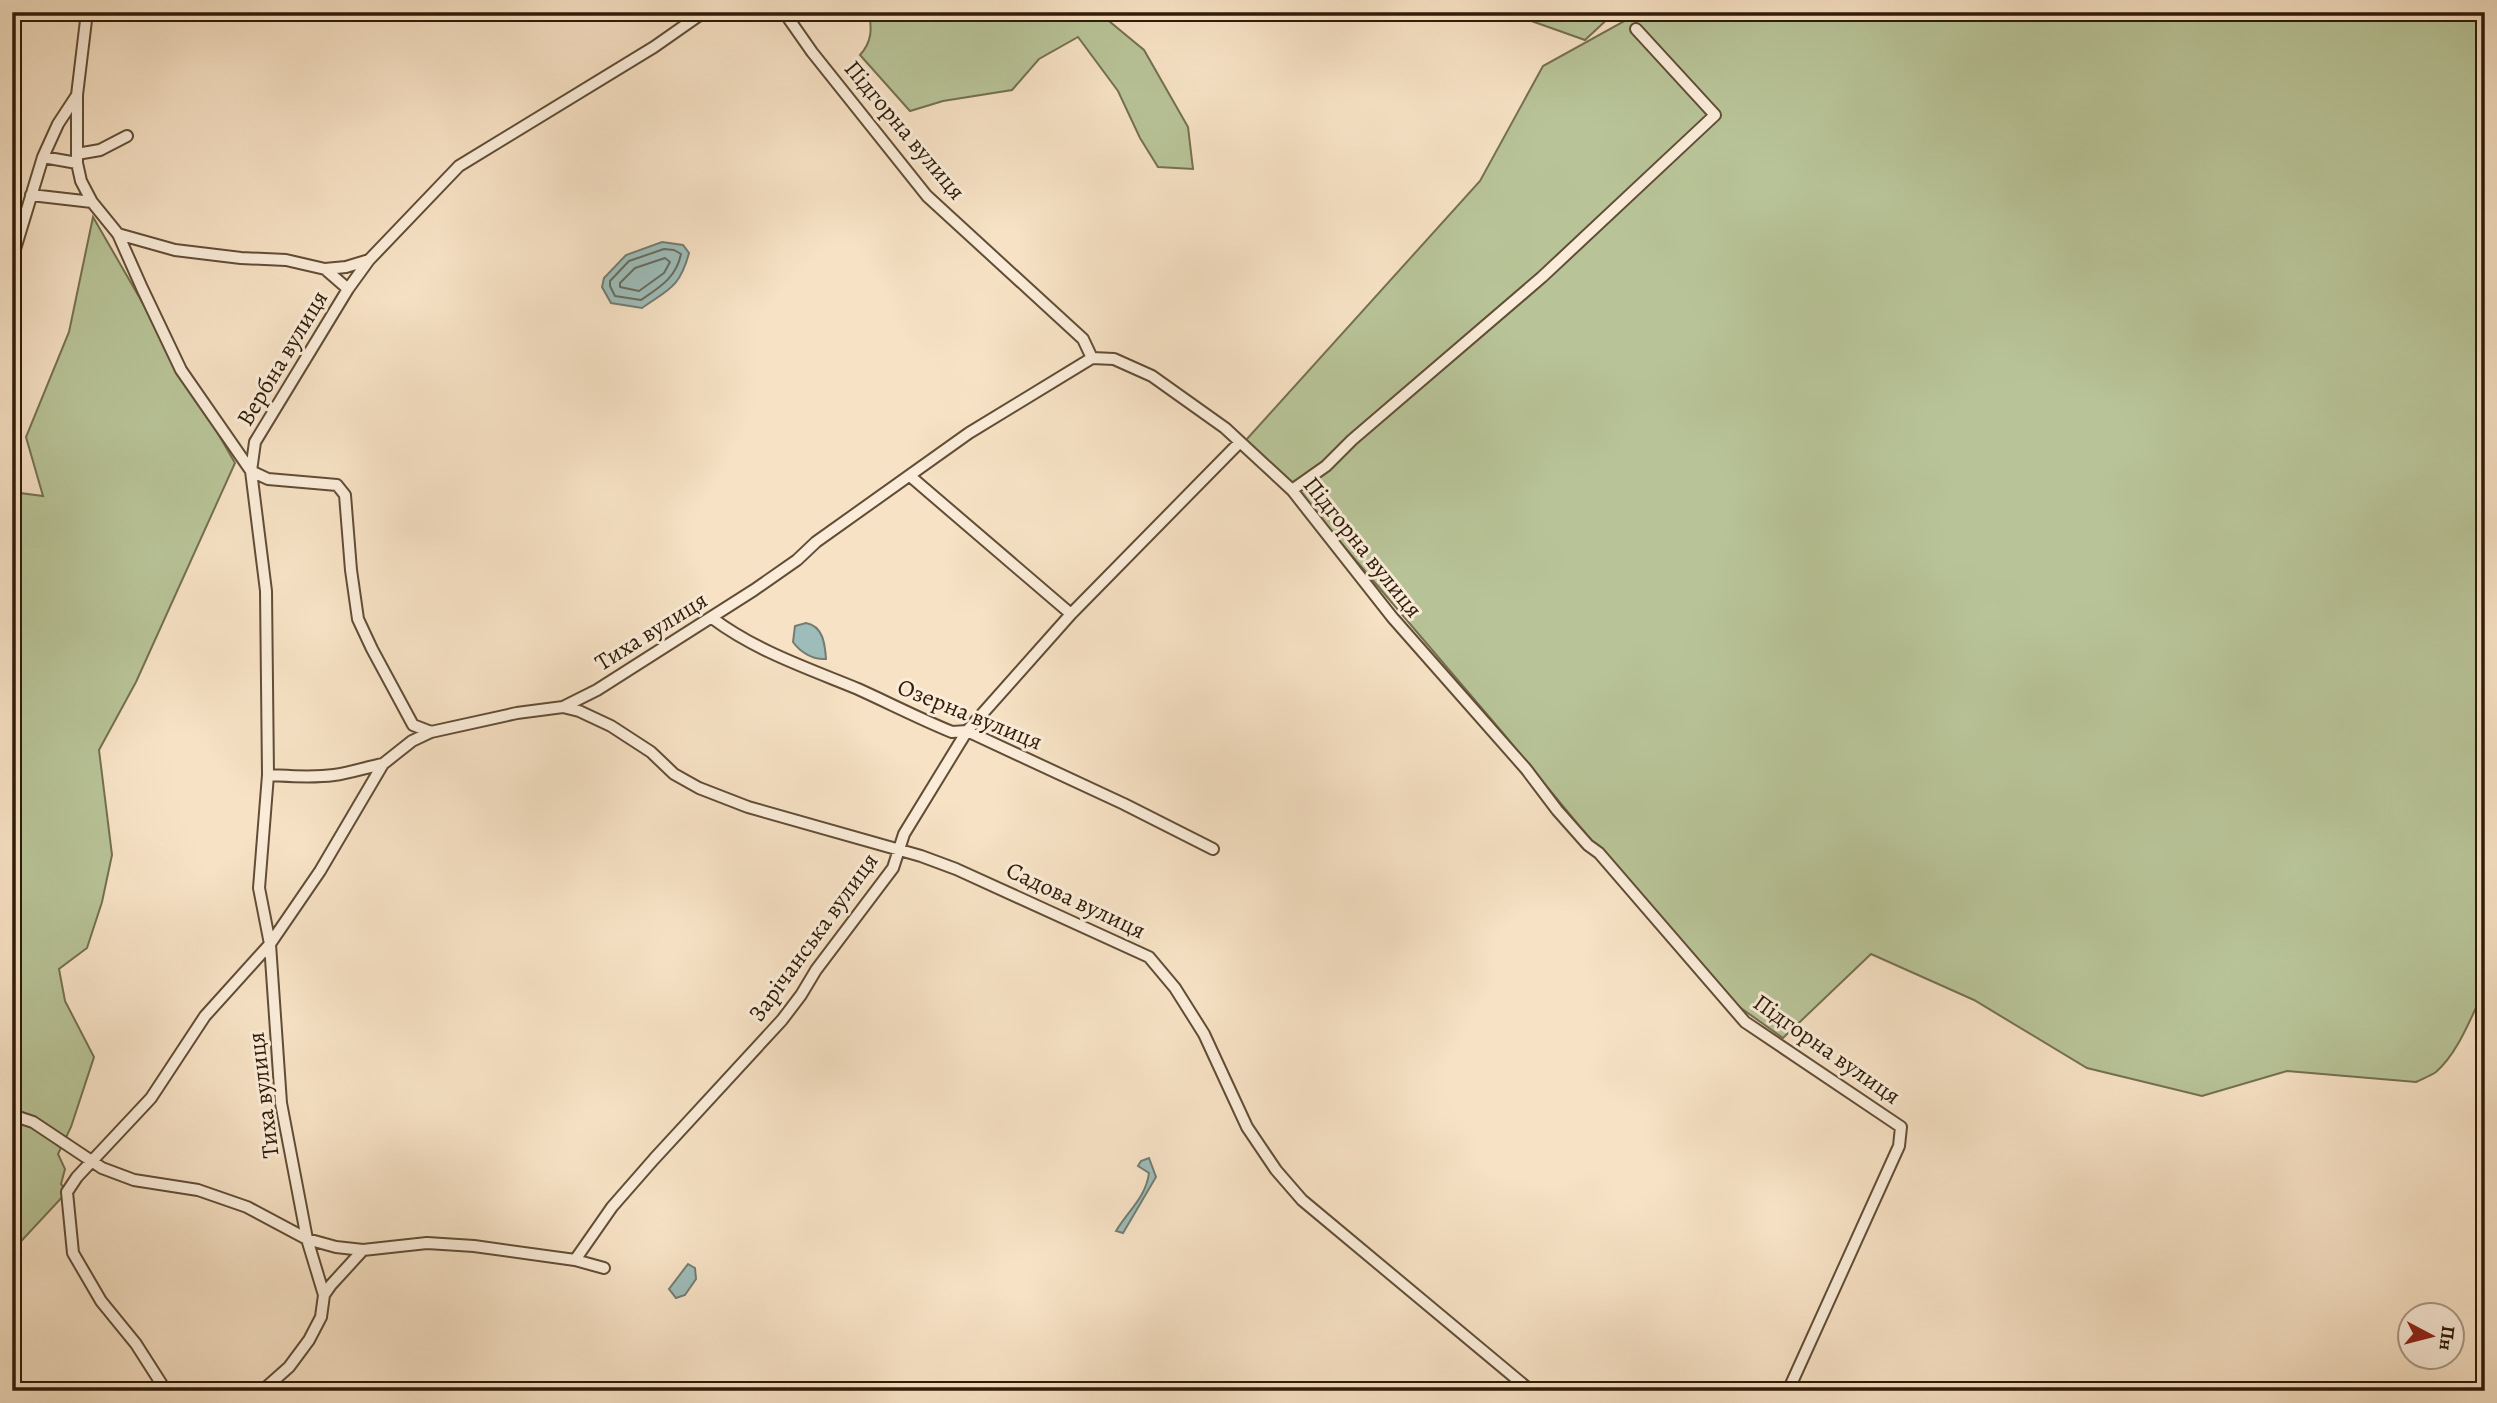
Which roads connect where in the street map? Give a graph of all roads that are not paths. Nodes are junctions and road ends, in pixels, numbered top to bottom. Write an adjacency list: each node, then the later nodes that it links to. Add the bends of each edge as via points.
1 (88, 12): 5 (street)
2 (704, 12): 13 (street, Вербна вулиця, via 459,166)
3 (784, 12): 16 (street, Підгорна вулиця, via 927,196 1083,339)
4 (1636, 29): 20 (street, via 1715,115 1542,277)
5 (77, 95): 7 (street); 8 (street)
6 (127, 136): 8 (street)
7 (43, 157): 8 (street); 9 (street)
8 (77, 158): 10 (street, via 81,181)
9 (31, 195): 10 (street); 12 (street)
10 (92, 202): 11 (street)
11 (118, 234): 14 (street, via 174,250 286,260); 18 (street, via 181,370)
12 (12, 259)
13 (369, 260): 14 (street); 15 (street, Вербна вулиця)
14 (325, 269): 15 (street)
15 (348, 289): 18 (street, Вербна вулиця, via 255,442)
16 (1092, 358): 17 (street, Підгорна вулиця, via 1114,359 1152,376); 19 (street, Тиха вулиця, via 969,433)
17 (1240, 442): 20 (street, Підгорна вулиця); 21 (street, Зарічанська вулиця)
18 (251, 471): 27 (street, via 268,479 342,488 358,619 413,725); 29 (street, Вербна вулиця, via 266,591)
19 (910, 476): 21 (street); 22 (street, Тиха вулиця)
20 (1292, 491): 43 (street, Підгорна вулиця, via 1392,617 1745,1022 1901,1127 1899,1146)
21 (1071, 614): 26 (street, Зарічанська вулиця)
22 (712, 618): 23 (street, Тиха вулиця); 26 (street, Озерна вулиця, via 774,655 952,732)
23 (597, 690): 24 (street, Тиха вулиця); 25 (street)
24 (563, 707): 25 (street, Садова вулиця); 27 (street, Тиха вулиця)
25 (591, 716): 31 (street, Садова вулиця, via 699,788)
26 (967, 731): 30 (street, Озерна вулиця); 31 (street, Зарічанська вулиця, via 904,834)
27 (431, 732): 28 (street, Тиха вулиця)
28 (383, 764): 29 (street, via 314,778); 32 (street, Тиха вулиця, via 320,871)
29 (268, 775): 32 (street, Вербна вулиця, via 259,888)
30 (1213, 849)
31 (900, 851): 37 (street, Зарічанська вулиця, via 883,883 782,1020 654,1158); 42 (street, Садова вулиця, via 977,878 1149,957 1204,1034 1247,1127 1302,1200)
32 (270, 944): 34 (street, Тиха вулиця, via 205,1016 151,1098); 35 (street, Тиха вулиця, via 281,1103)
33 (12, 1115): 34 (street, via 33,1122)
34 (93, 1162): 35 (street, via 134,1180 198,1191 247,1207); 40 (street, Тиха вулиця, via 67,1192 74,1253 101,1301)
35 (307, 1239): 36 (street); 39 (street, Тиха вулиця)
36 (363, 1250): 37 (street, via 427,1242); 39 (street)
37 (575, 1259): 38 (street)
38 (604, 1268)
39 (324, 1295): 41 (street, via 321,1317 309,1340 289,1367)
40 (166, 1391)
41 (262, 1391)
42 (1531, 1391)
43 (1788, 1391)

